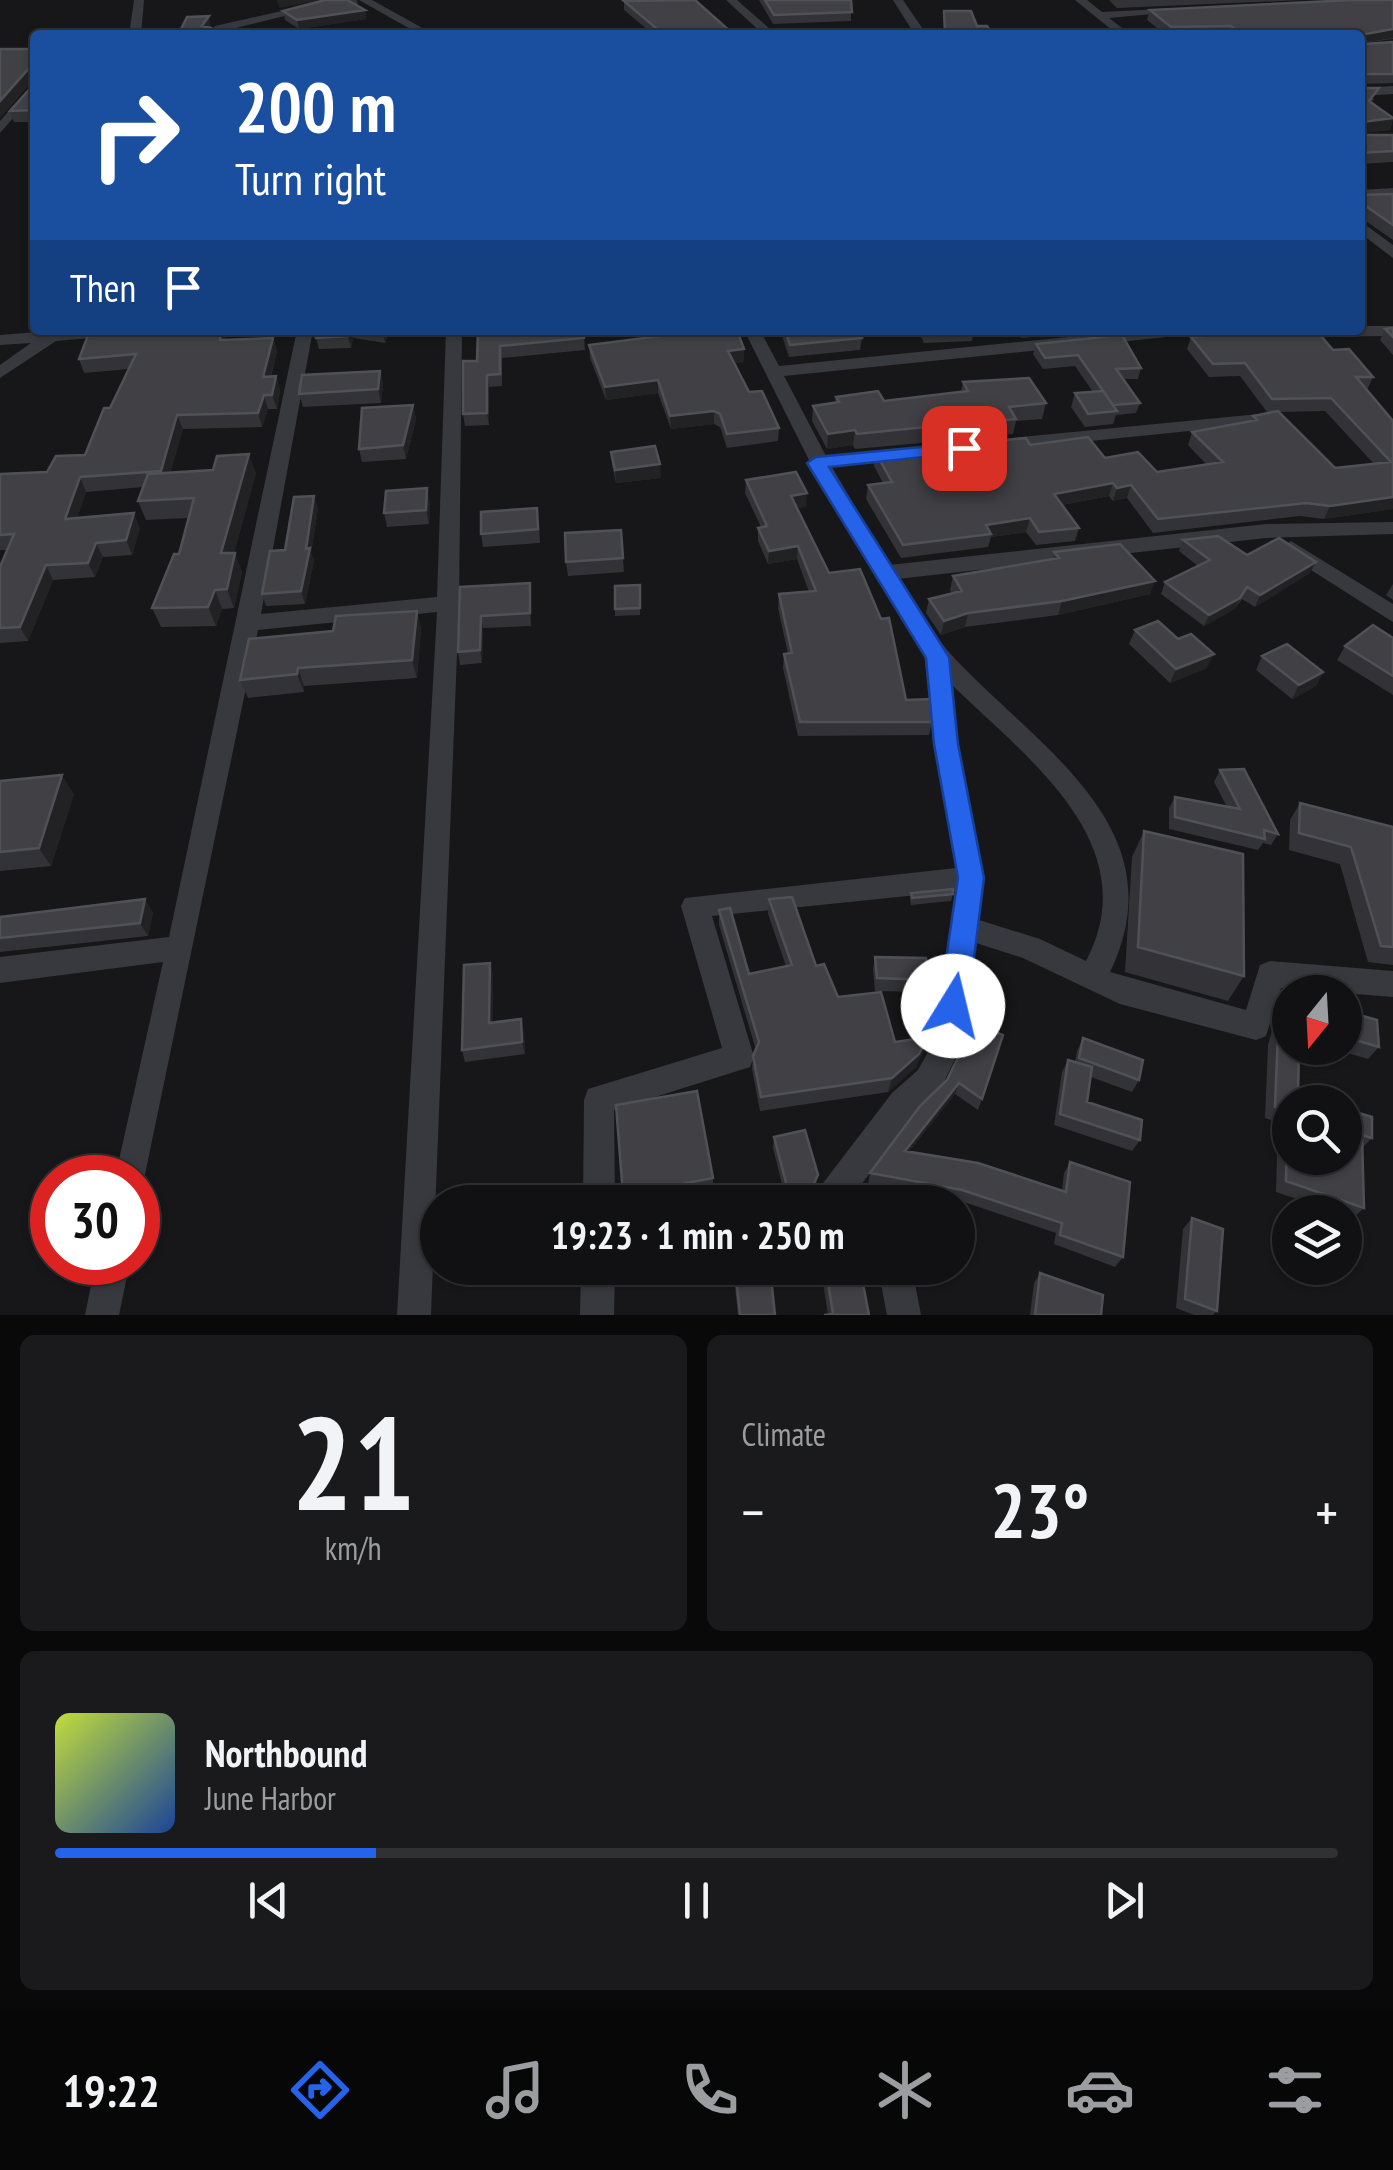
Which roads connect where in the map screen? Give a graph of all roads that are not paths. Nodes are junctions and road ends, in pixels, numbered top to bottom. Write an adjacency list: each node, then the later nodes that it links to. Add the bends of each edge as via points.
1 (139, 0): 9 (street)
2 (344, 0): 10 (street)
3 (364, 0): 11 (street)
4 (732, 0): 12 (street)
5 (898, 0): 13 (street)
6 (1080, 0): 8 (street)
7 (1194, 10): 8 (street)
8 (1097, 16): 14 (street)
9 (136, 30)
10 (218, 30)
11 (420, 30)
12 (765, 30)
13 (917, 30)
14 (1118, 30)
15 (1393, 90): 17 (street)
16 (30, 91): 18 (street)
17 (1365, 92)
18 (0, 129)
19 (1393, 192): 20 (street)
20 (1365, 194)
21 (1365, 229): 22 (street)
22 (1393, 254)
23 (1365, 331): 24 (street)
24 (1393, 331)
25 (72, 335): 30 (street)
26 (304, 335): 41 (street)
27 (454, 335): 39 (street)
28 (755, 335): 32 (street)
29 (1128, 335): 32 (street)
30 (50, 337): 31 (street); 33 (street)
31 (0, 340)
32 (774, 372): 35 (street)
33 (0, 373)
34 (1259, 419): 35 (street)
35 (816, 463): 38 (street)
36 (1393, 528): 37 (street)
37 (1266, 531): 38 (street); 40 (street)
38 (884, 574): 42 (street)
39 (448, 603): 41 (street); 50 (street)
40 (1393, 614)
41 (246, 623): 45 (street)
42 (934, 651): 43 (street); 47 (street, via 1070,790 1104,838 1116,870 1117,908)
43 (971, 878): 44 (street); 51 (street, via 695,906 738,1057 599,1100)
44 (966, 928): 47 (street); 52 (street, via 947,1045 929,1080)
45 (178, 948): 46 (street); 49 (street)
46 (0, 970)
47 (1093, 976): 48 (street, via 1120,991 1256,1026 1270,974)
48 (1393, 984)
49 (135, 1155)
50 (430, 1185)
51 (599, 1185)
52 (841, 1185)
53 (108, 1285): 57 (street)
54 (422, 1285): 58 (street)
55 (598, 1285): 59 (street)
56 (898, 1285): 60 (street)
57 (102, 1315)
58 (414, 1315)
59 (597, 1315)
60 (904, 1315)

